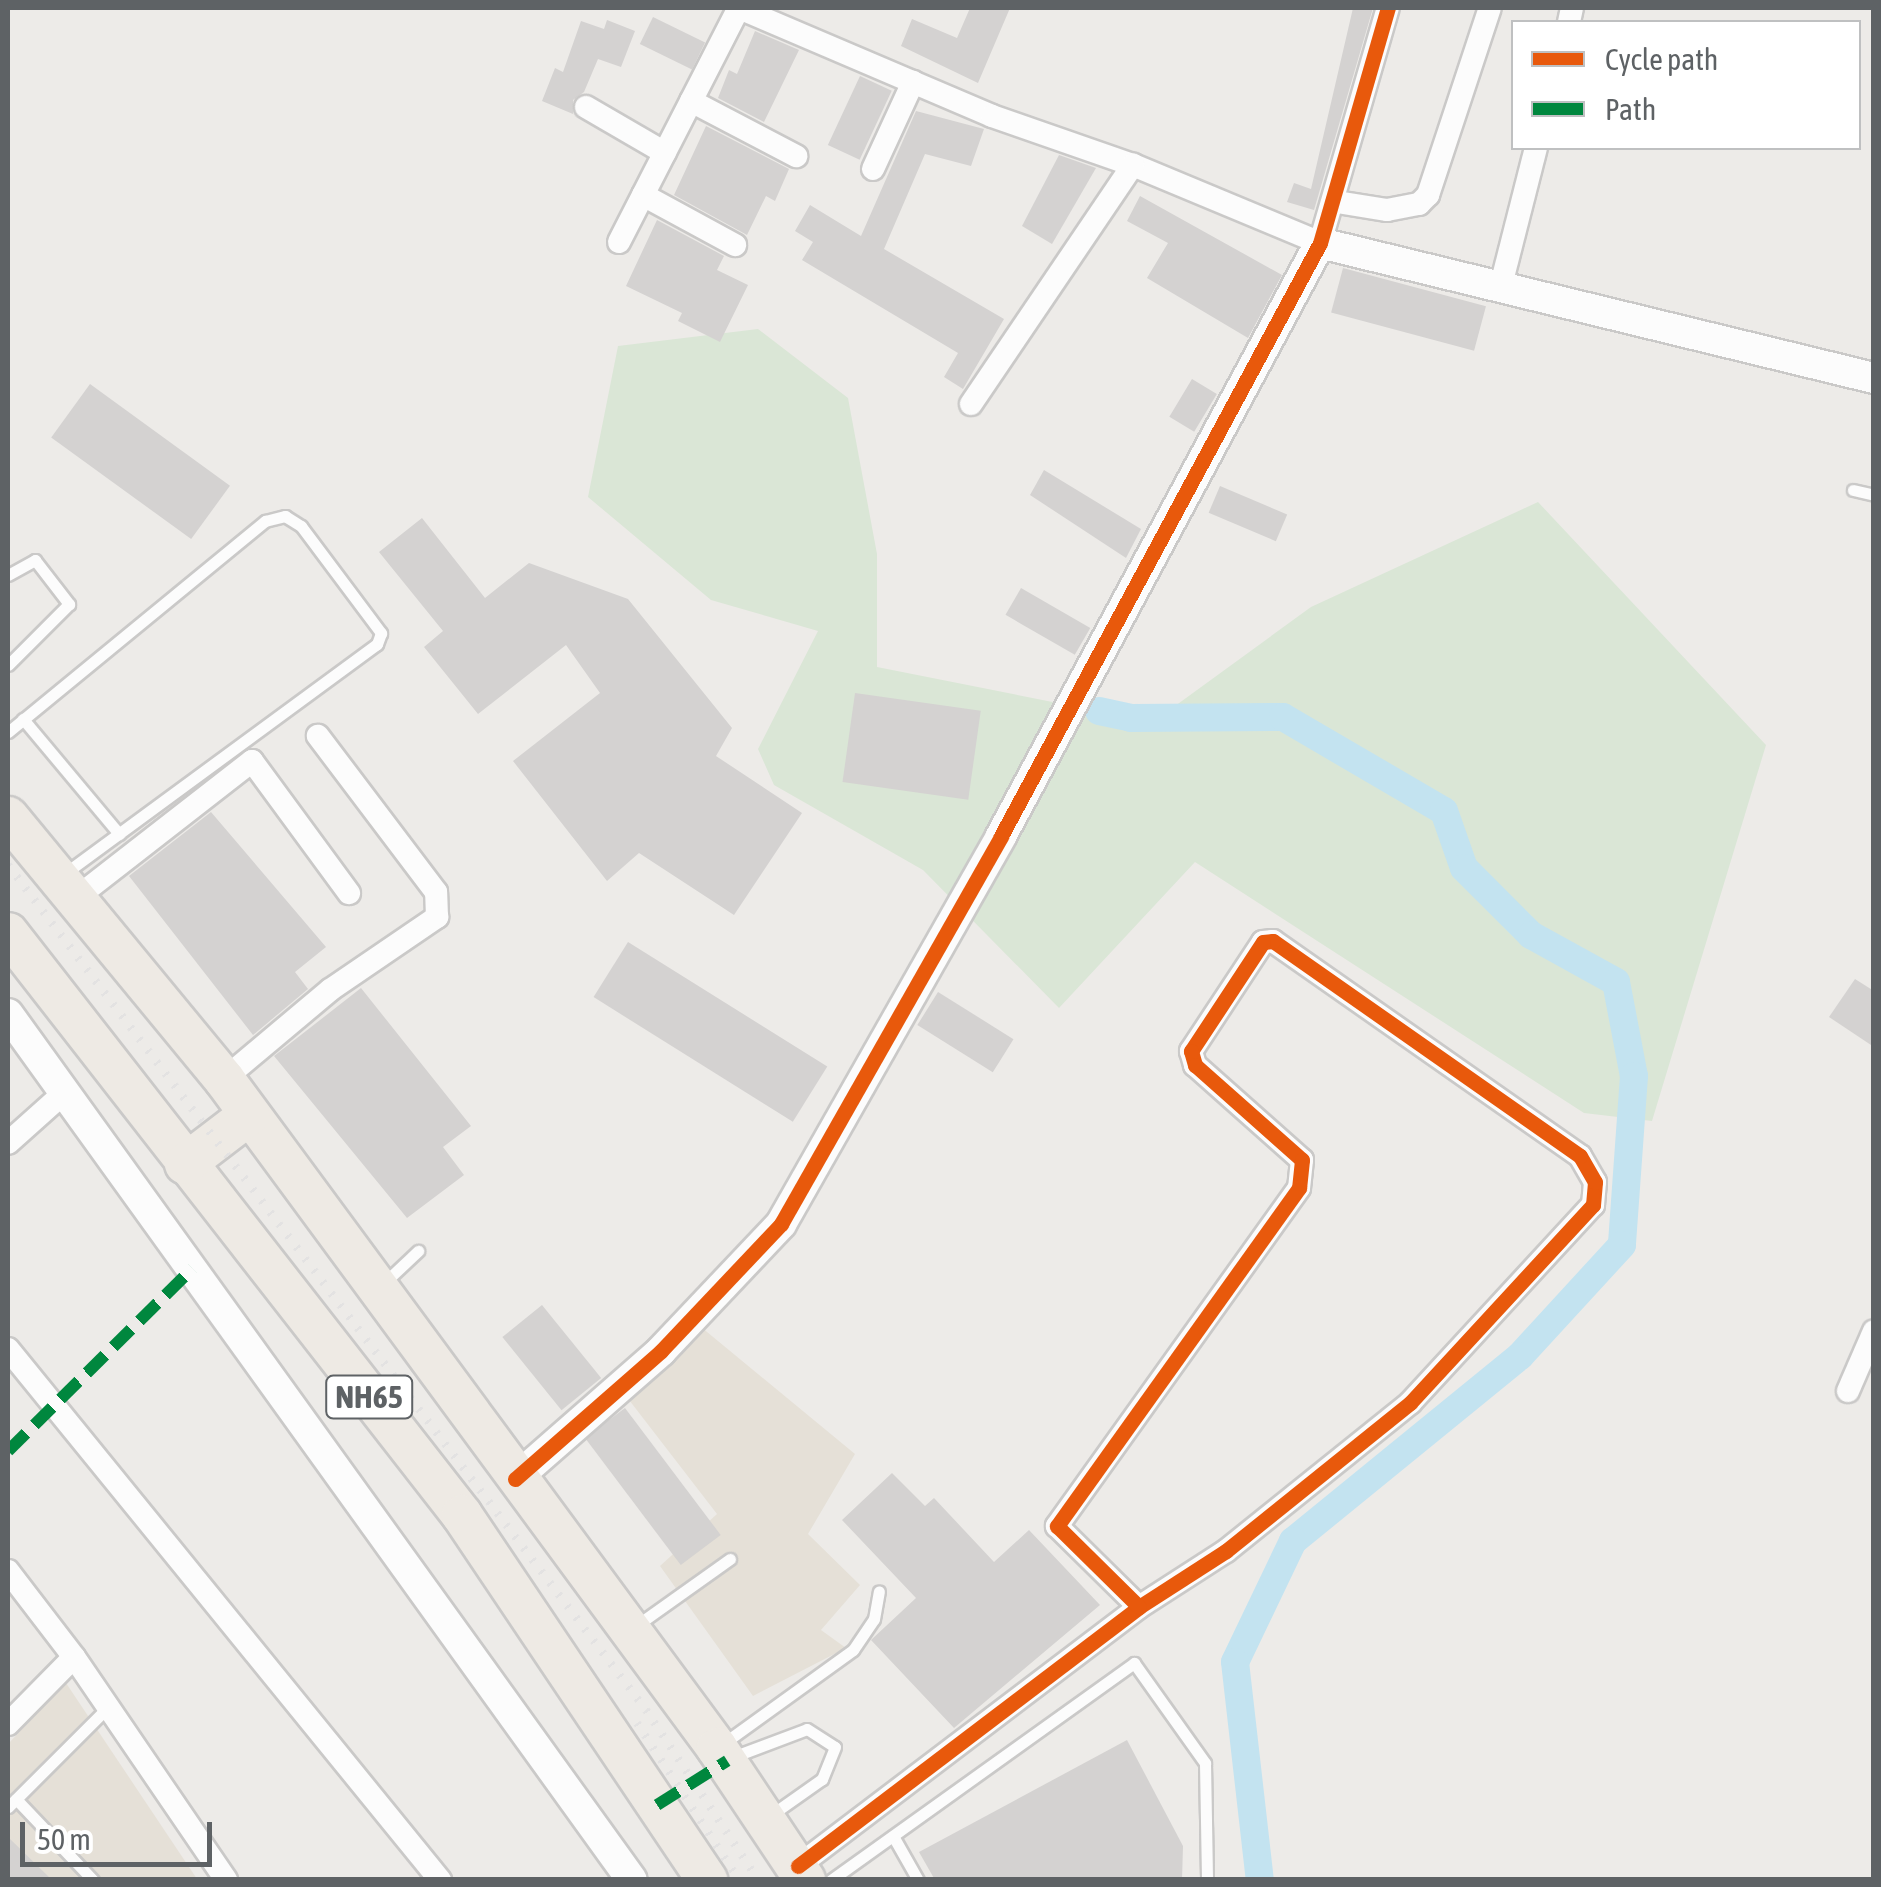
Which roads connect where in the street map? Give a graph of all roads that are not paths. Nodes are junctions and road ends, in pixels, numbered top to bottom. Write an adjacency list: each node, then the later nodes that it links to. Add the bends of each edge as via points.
1 (739, 8): 4 (street); 5 (street)
2 (1388, 8): 13 (street)
3 (1490, 8): 13 (street, via 1428,195 1419,204 1387,210)
4 (913, 82): 10 (street); 11 (street)
5 (691, 100): 8 (street); 9 (street)
6 (586, 107): 8 (street)
7 (1535, 150): 17 (street)
8 (665, 153): 12 (street)
9 (796, 156)
10 (1133, 165): 15 (street); 19 (street)
11 (872, 170)
12 (643, 195): 14 (street); 16 (street)
13 (1337, 202): 15 (street)
14 (619, 242)
15 (1320, 243): 17 (street); 43 (street, via 1001,836 781,1224 661,1351)
16 (735, 246)
17 (1501, 285): 18 (street)
18 (1874, 378)
19 (971, 404)
20 (1853, 490): 21 (lane)
21 (1874, 495)
22 (8, 575): 23 (lane, via 35,560 69,604)
23 (8, 665)
24 (23, 719): 25 (lane); 28 (lane); 28 (lane, via 265,520 285,516 301,526 381,633 377,644)
25 (8, 732)
26 (318, 736): 33 (street, via 436,892 437,917 330,990)
27 (8, 817): 29 (highway, NH65)
28 (119, 834): 29 (lane)
29 (67, 888): 30 (street, via 252,761); 33 (highway, NH65)
30 (349, 893)
31 (8, 933): 37 (highway, NH65)
32 (8, 1014): 34 (street)
33 (224, 1079): 35 (highway, NH65)
34 (64, 1092): 36 (street); 61 (street)
35 (249, 1114): 37 (highway); 39 (highway, NH65)
36 (8, 1143)
37 (185, 1164): 62 (highway, NH65, via 462,1515)
38 (418, 1251): 39 (lane)
39 (377, 1289): 43 (highway, NH65)
40 (1874, 1331): 42 (street)
41 (8, 1349): 60 (street)
42 (1848, 1391)
43 (515, 1479): 48 (highway, NH65)
44 (730, 1559): 48 (lane)
45 (8, 1571): 49 (street)
46 (879, 1591): 52 (lane, via 874,1619 854,1650)
47 (1139, 1607): 47 (street, via 1057,1526 1299,1188 1302,1160 1196,1065 1191,1051 1262,942 1273,941 1580,1156 1595,1182 1593,1206 1410,1402 1226,1552); 57 (street)
48 (630, 1631): 52 (highway, NH65)
49 (74, 1657): 50 (street); 51 (street)
50 (108, 1707): 53 (lane); 59 (street)
51 (8, 1724)
52 (722, 1754): 54 (highway, NH65); 54 (lane, via 807,1729 835,1747 822,1779)
53 (12, 1803): 58 (lane)
54 (766, 1818): 57 (highway, NH65)
55 (893, 1836): 56 (lane); 64 (lane); 65 (lane, via 1134,1664 1205,1762)
56 (850, 1867): 57 (lane); 63 (lane)
57 (811, 1875)
58 (94, 1880)
59 (226, 1880)
60 (440, 1880)
61 (632, 1880)
62 (707, 1880)
63 (858, 1880)
64 (918, 1880)
65 (1207, 1880)

